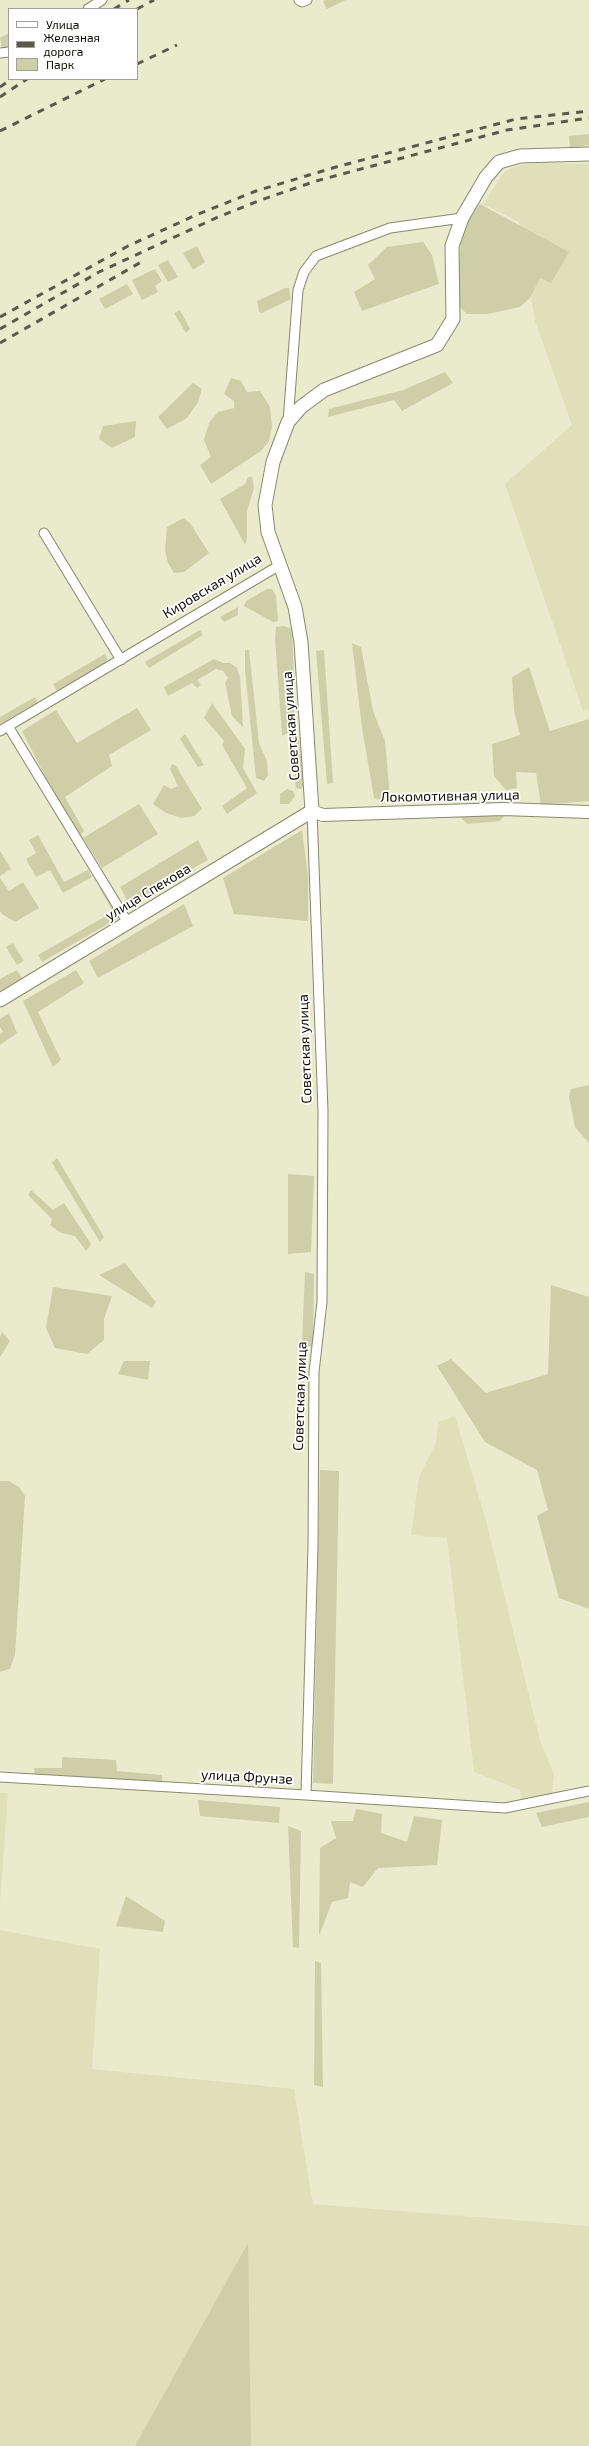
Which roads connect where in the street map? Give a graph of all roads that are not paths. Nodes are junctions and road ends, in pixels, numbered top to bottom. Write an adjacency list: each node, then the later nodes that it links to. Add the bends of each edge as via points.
1 (102, 0): 4 (street)
2 (300, 0): 3 (street)
3 (307, 0)
4 (90, 8)
5 (589, 154): 6 (main road, Кировская улица, via 520,156 500,162 486,177)
6 (462, 218): 7 (main road, Кировская улица, via 452,246 453,319 437,345 324,390 301,407); 7 (street, via 390,228 316,256 304,272 298,290)
7 (288, 422): 9 (main road, Кировская улица, via 273,462 265,505 268,532)
8 (44, 533): 10 (street)
9 (280, 565): 10 (street, Кировская улица); 12 (main road, Советская улица, via 295,607 301,642)
10 (121, 660): 11 (street, Кировская улица)
11 (4, 728): 14 (street)
12 (312, 811): 13 (street, Локомотивная улица, via 323,815 503,808); 14 (main road, улица Спекова); 16 (street, Советская улица, via 323,1111 322,1302 314,1372)
13 (589, 812)
14 (128, 923): 15 (main road, улица Спекова)
15 (0, 1000)
16 (313, 1536): 19 (street, улица Фрунзе)
17 (0, 1777): 19 (street, улица Фрунзе)
18 (589, 1791): 19 (street, via 505,1808)
19 (306, 1795)

